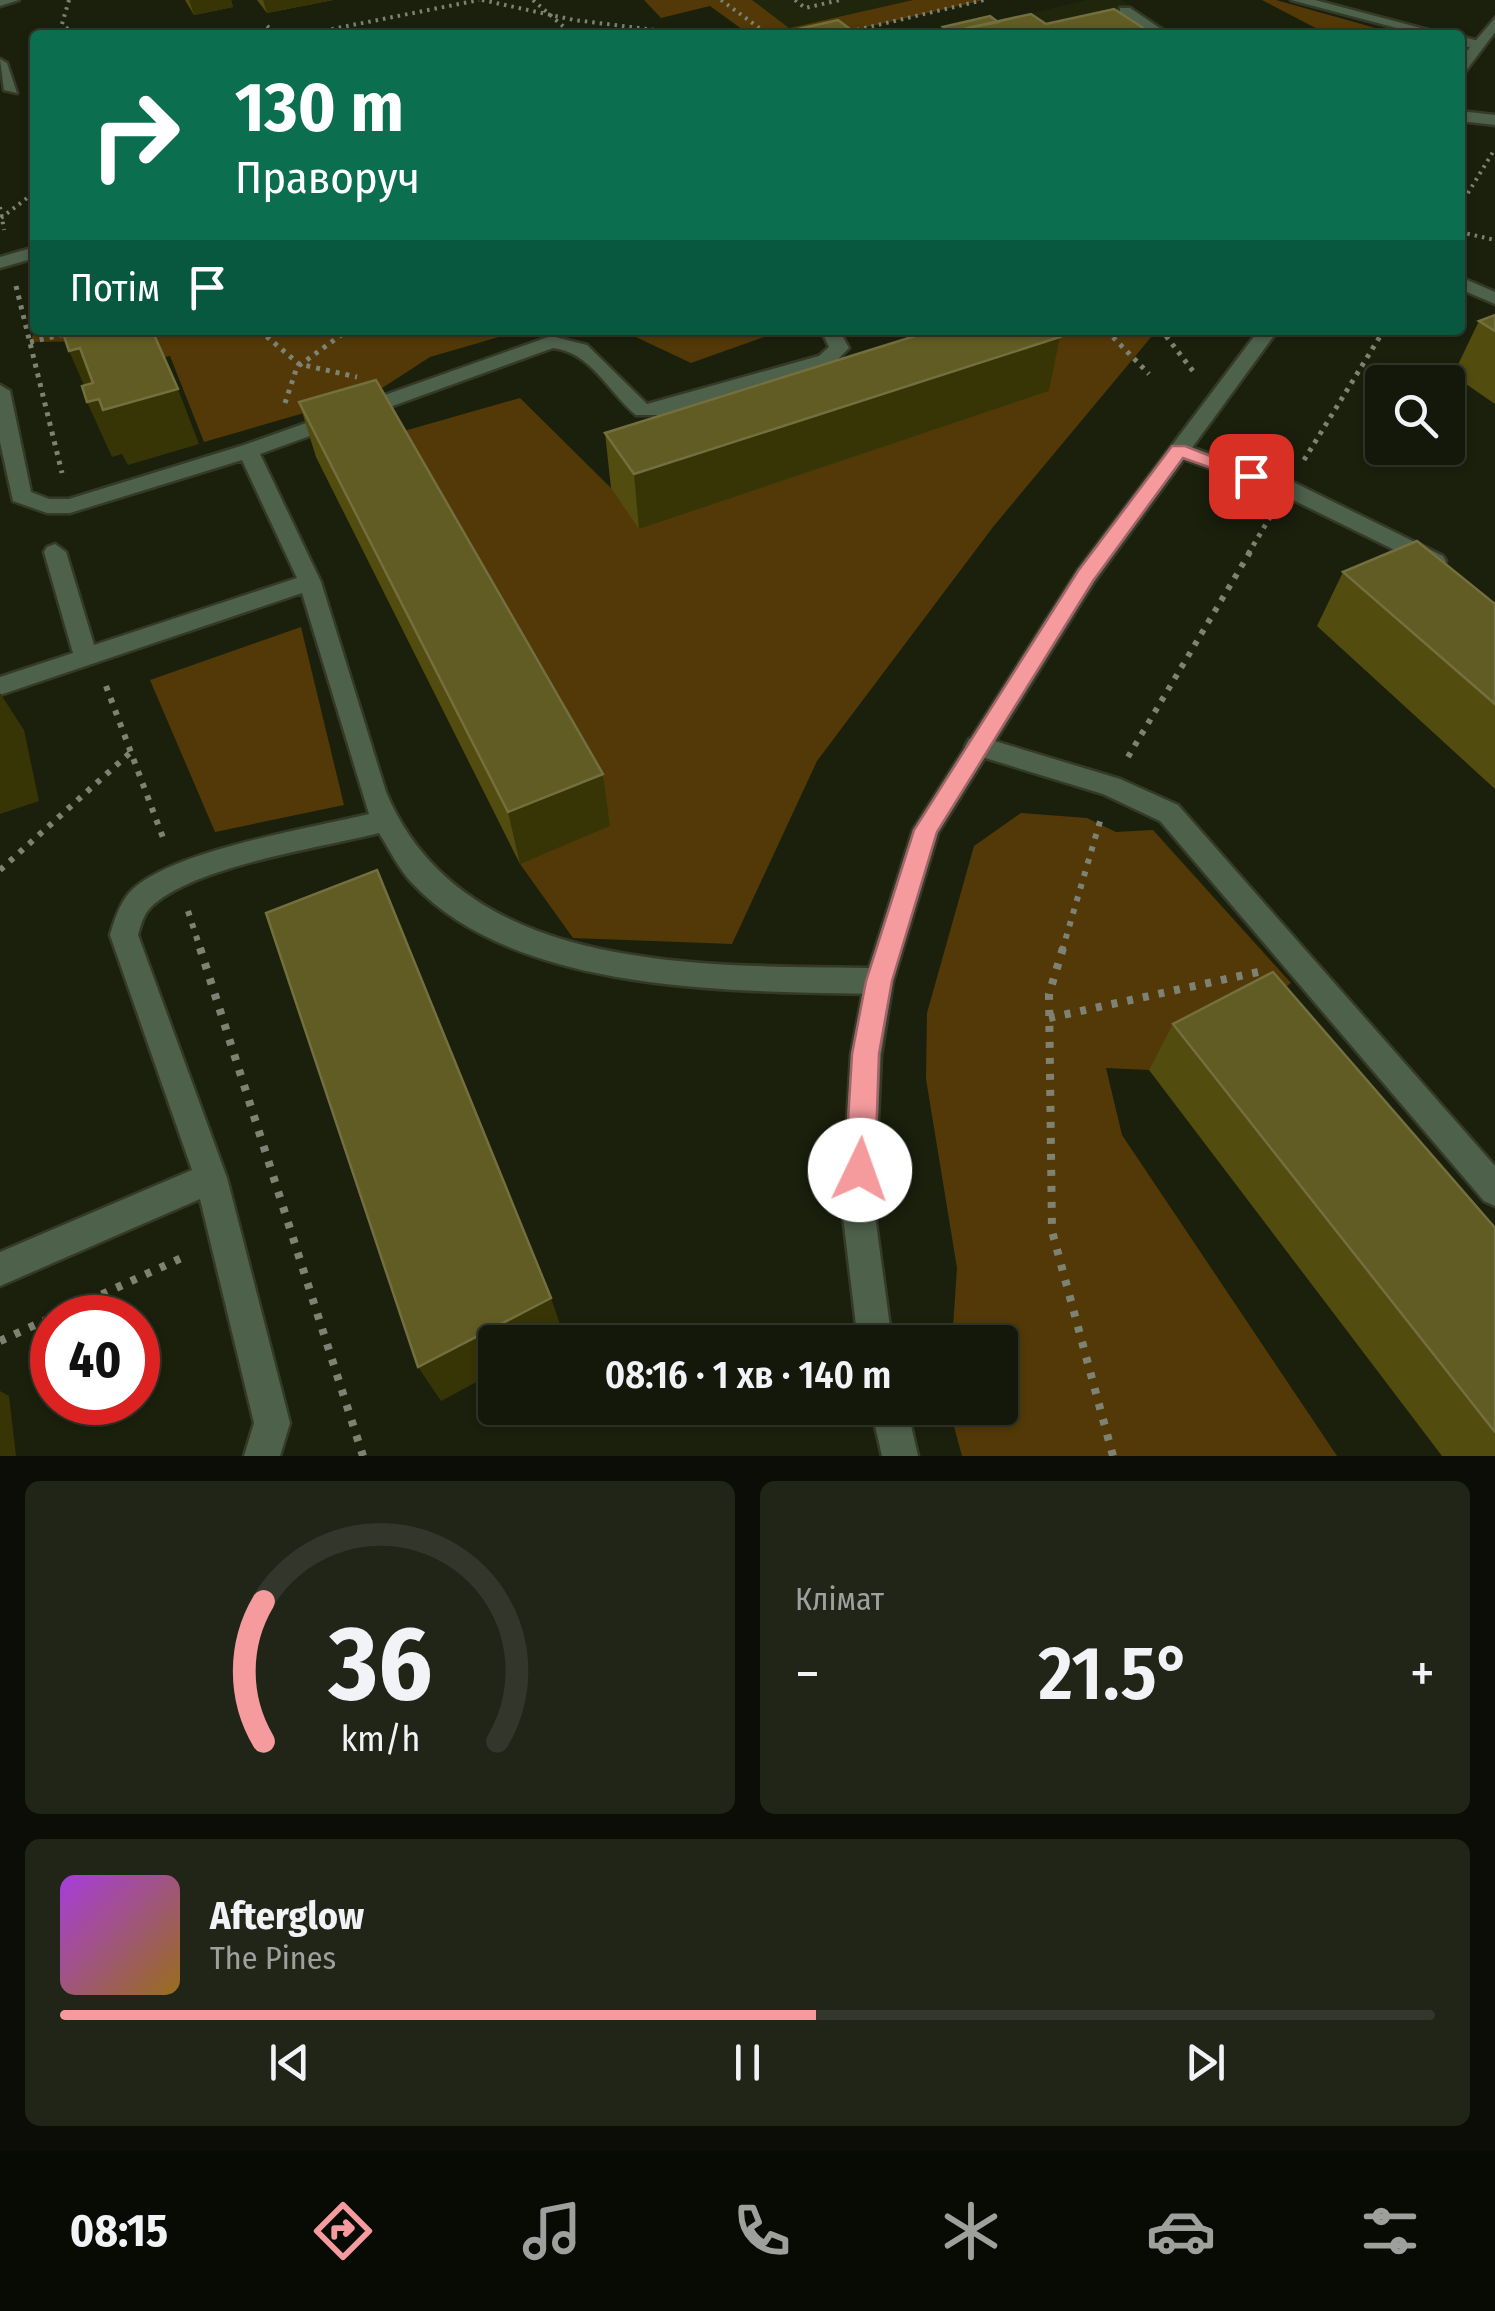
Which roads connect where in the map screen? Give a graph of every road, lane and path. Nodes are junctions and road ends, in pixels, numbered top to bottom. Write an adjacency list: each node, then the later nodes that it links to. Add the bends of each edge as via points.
1 (12, 0): 10 (street)
2 (69, 0): 15 (path, via 62,24)
3 (480, 0): 17 (path); 19 (path)
4 (533, 0): 18 (path)
5 (721, 0): 20 (path)
6 (795, 0): 7 (path, via 806,8)
7 (840, 0)
8 (984, 0): 14 (path)
9 (1298, 0): 24 (street)
10 (0, 2)
11 (1126, 11): 23 (street)
12 (1495, 22): 26 (street)
13 (268, 26): 16 (path)
14 (874, 26): 21 (path); 22 (path)
15 (69, 30)
16 (272, 30)
17 (327, 30)
18 (566, 30)
19 (655, 30)
20 (762, 30)
21 (856, 30)
22 (880, 30)
23 (1154, 30)
24 (1420, 30)
25 (1465, 41): 26 (street)
26 (1477, 45): 27 (street)
27 (1465, 62)
28 (0, 63): 29 (street)
29 (12, 90)
30 (1465, 117): 31 (street)
31 (1495, 120)
32 (1495, 149): 34 (path)
33 (30, 196): 36 (path)
34 (1465, 198)
35 (0, 207): 36 (path)
36 (1, 218)
37 (1465, 233): 38 (path)
38 (1495, 240)
39 (30, 254): 40 (street)
40 (5, 261): 61 (path)
41 (1465, 284): 42 (street)
42 (1495, 298)
43 (60, 335): 51 (path)
44 (264, 335): 52 (path)
45 (339, 335): 52 (path)
46 (832, 335): 56 (street, via 839,348 826,360 643,411 586,350 550,342)
47 (1111, 335): 53 (path)
48 (1265, 335): 55 (street)
49 (1381, 335): 60 (path)
50 (1166, 336): 55 (path)
51 (30, 342)
52 (299, 364): 56 (path, via 286,383)
53 (1149, 374)
54 (0, 391): 59 (street)
55 (1216, 402): 57 (street)
56 (284, 438): 58 (street)
57 (1179, 450): 60 (street); 67 (street, via 1086,576)
58 (248, 452): 61 (street); 64 (street)
59 (7, 464): 61 (street, via 21,496)
60 (1287, 488): 63 (street, via 1424,553); 69 (path)
61 (70, 506)
62 (56, 552): 65 (street)
63 (1452, 576)
64 (310, 582): 65 (street); 70 (street)
65 (90, 656): 66 (street); 68 (path)
66 (0, 686)
67 (978, 746): 69 (street); 74 (street, via 926,830)
68 (131, 752): 71 (path); 72 (path)
69 (1111, 786): 75 (path, via 1049,994); 77 (street, via 1170,813)
70 (385, 821): 72 (street); 74 (street, via 415,867 460,906 531,943 591,962 751,978)
71 (0, 870)
72 (178, 878): 76 (street, via 143,896 124,935); 84 (path)
73 (1278, 968): 75 (path)
74 (879, 981): 80 (street, via 866,1054 858,1208)
75 (1049, 1018): 86 (path, via 1052,1231)
76 (211, 1178): 78 (street); 79 (street)
77 (1495, 1190)
78 (226, 1238): 81 (path); 83 (street, via 272,1423)
79 (0, 1269)
80 (873, 1325)
81 (0, 1340)
82 (893, 1425): 85 (street)
83 (262, 1456)
84 (363, 1456)
85 (900, 1456)
86 (1113, 1456)

